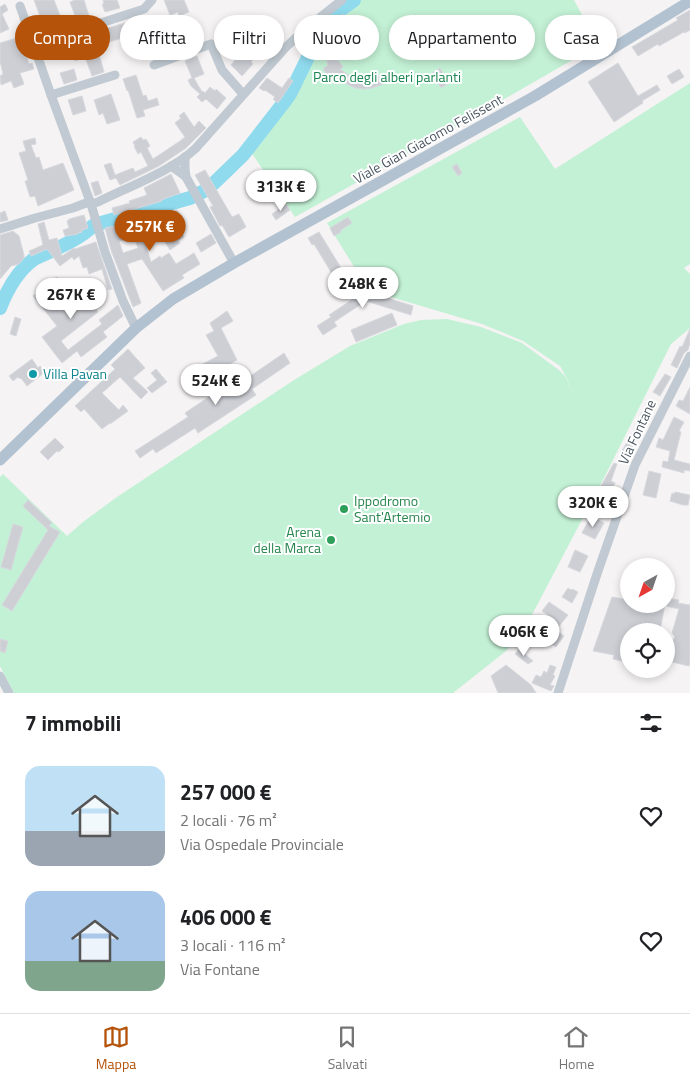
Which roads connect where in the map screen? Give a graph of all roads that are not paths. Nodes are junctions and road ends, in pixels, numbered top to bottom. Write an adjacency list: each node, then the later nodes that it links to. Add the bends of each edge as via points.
1 (152, 0): 6 (street, via 144,9)
2 (342, 0): 10 (street, via 295,38)
3 (690, 1): 17 (main road, Viale Gian Giacomo Felissent, via 535,96)
4 (20, 6): 5 (street)
5 (23, 15)
6 (110, 20)
7 (38, 60): 11 (street)
8 (154, 65): 10 (street, via 211,44 222,70)
9 (115, 74): 11 (street)
10 (243, 94): 12 (street, via 196,148)
11 (51, 95): 15 (street)
12 (184, 157): 13 (street); 14 (street)
13 (171, 166): 14 (street); 15 (street)
14 (186, 177): 17 (street)
15 (92, 204): 16 (street); 18 (street, via 123,301)
16 (0, 228)
17 (234, 262): 18 (main road, Viale Gian Giacomo Felissent, via 173,299)
18 (136, 328): 20 (main road, Viale Gian Giacomo Felissent)
19 (690, 356): 23 (street, Via Fontane, via 635,465)
20 (0, 460)
21 (0, 676): 22 (street)
22 (9, 693)
23 (558, 693)

